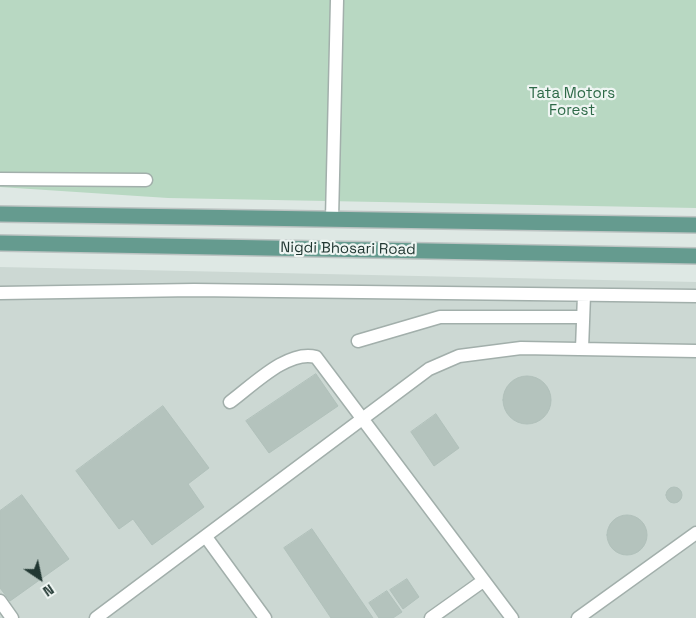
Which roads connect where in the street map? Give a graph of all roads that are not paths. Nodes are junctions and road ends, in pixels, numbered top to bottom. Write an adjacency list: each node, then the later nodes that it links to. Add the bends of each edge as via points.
1 (337, 0): 5 (lane)
2 (0, 179): 3 (lane)
3 (146, 180)
4 (0, 214): 5 (main road, Nigdi Bhosari Road)
5 (332, 219): 6 (main road, Nigdi Bhosari Road)
6 (696, 225)
7 (0, 242): 8 (main road, Nigdi Bhosari Road)
8 (696, 256)
9 (0, 292): 10 (lane, via 194,290)
10 (584, 294): 11 (lane); 12 (lane)
11 (696, 296)
12 (583, 317): 13 (lane, via 440,317); 14 (lane)
13 (358, 341)
14 (582, 349): 15 (lane); 17 (lane, via 522,348 459,356 429,369)
15 (696, 352)
16 (230, 402): 17 (lane, via 289,359 307,355 316,357)
17 (362, 420): 19 (lane); 20 (lane)
18 (696, 533): 27 (lane)
19 (206, 537): 23 (lane); 24 (lane)
20 (483, 581): 25 (lane); 26 (lane)
21 (0, 601): 22 (lane)
22 (12, 618)
23 (96, 618)
24 (265, 618)
25 (431, 618)
26 (512, 618)
27 (578, 618)

